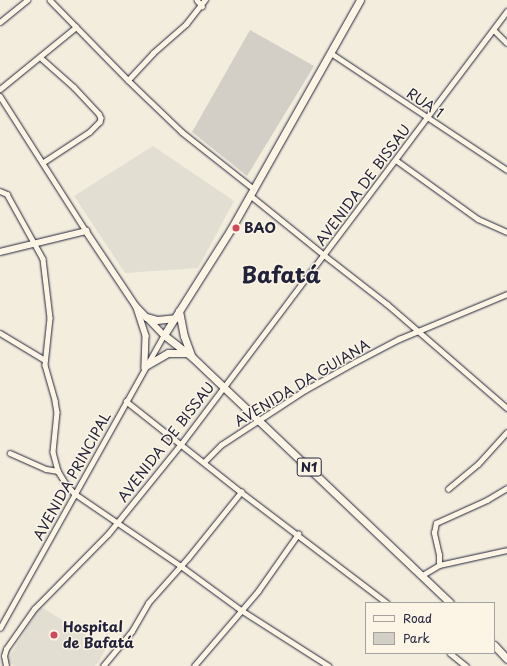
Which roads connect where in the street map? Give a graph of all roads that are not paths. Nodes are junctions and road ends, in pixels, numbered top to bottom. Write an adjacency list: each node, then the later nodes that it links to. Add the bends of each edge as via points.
1 (27, 0): 8 (street)
2 (50, 0): 9 (street)
3 (197, 0): 6 (street)
4 (205, 0): 6 (street)
5 (360, 0): 12 (main road)
6 (202, 6): 14 (street)
7 (507, 11): 10 (street, AVENIDA DE BISSAU)
8 (0, 22)
9 (76, 27): 13 (street); 14 (street)
10 (494, 30): 11 (street); 17 (street, AVENIDA DE BISSAU)
11 (507, 43)
12 (331, 53): 17 (street, RUA 1); 22 (main road)
13 (40, 57): 15 (street); 19 (street, via 74,87 101,118 90,132)
14 (128, 80): 22 (street, via 182,132)
15 (0, 89)
16 (0, 96): 19 (street)
17 (428, 118): 18 (street, AVENIDA DE BISSAU); 20 (street, RUA 1)
18 (396, 160): 24 (street, via 478,219); 27 (street, AVENIDA DE BISSAU)
19 (43, 163): 23 (street)
20 (507, 170)
21 (0, 191): 25 (street, via 7,194)
22 (252, 192): 27 (street); 30 (main road, via 219,250)
23 (86, 231): 25 (street); 29 (street)
24 (507, 232)
25 (36, 243): 26 (street); 37 (street, via 43,259 49,302 49,332)
26 (0, 252)
27 (324, 255): 33 (street); 39 (street, AVENIDA DE BISSAU)
28 (507, 294): 33 (street, AVENIDA DA GUIANA)
29 (136, 306): 31 (street); 38 (street, via 146,336)
30 (179, 311): 32 (main road); 36 (main road)
31 (146, 317): 32 (main road, via 157,320); 35 (street)
32 (175, 318): 35 (main road)
33 (418, 331): 41 (street); 42 (street, AVENIDA DA GUIANA, via 305,390)
34 (0, 333): 37 (street)
35 (164, 335): 36 (main road, N1); 38 (street, AVENIDA PRINCIPAL)
36 (189, 356): 38 (main road, via 168,353); 39 (main road, N1)
37 (44, 360): 47 (street, via 55,400 57,423 53,452)
38 (146, 367): 40 (street, AVENIDA PRINCIPAL)
39 (223, 388): 42 (main road, N1); 44 (street, AVENIDA DE BISSAU)
40 (126, 401): 44 (street); 51 (street, AVENIDA PRINCIPAL)
41 (507, 408)
42 (259, 422): 46 (street, AVENIDA DA GUIANA, via 221,444); 57 (main road, N1)
43 (507, 432): 49 (street, via 478,464)
44 (180, 444): 46 (street); 52 (street, AVENIDA DE BISSAU)
45 (10, 453): 47 (street, via 46,469)
46 (204, 462): 50 (street)
47 (58, 471): 51 (street)
48 (507, 488): 55 (street, via 436,523 434,533 439,555)
49 (448, 489)
50 (242, 492): 53 (street); 56 (street)
51 (74, 493): 52 (street); 61 (street, AVENIDA PRINCIPAL)
52 (117, 522): 56 (street); 65 (street, AVENIDA DE BISSAU, via 74,570 34,609 6,649)
53 (298, 534): 58 (street); 60 (street, via 258,591)
54 (507, 550): 55 (street)
55 (438, 565): 57 (street)
56 (181, 566): 60 (street); 66 (street, via 148,603 132,630)
57 (421, 576): 59 (main road, N1)
58 (386, 602)
59 (449, 602)
60 (241, 610): 67 (street); 68 (street)
61 (0, 628)
62 (495, 646): 64 (main road)
63 (451, 654): 69 (street)
64 (507, 659)
65 (6, 666)
66 (103, 666)
67 (194, 666)
68 (329, 666)
69 (466, 666)

